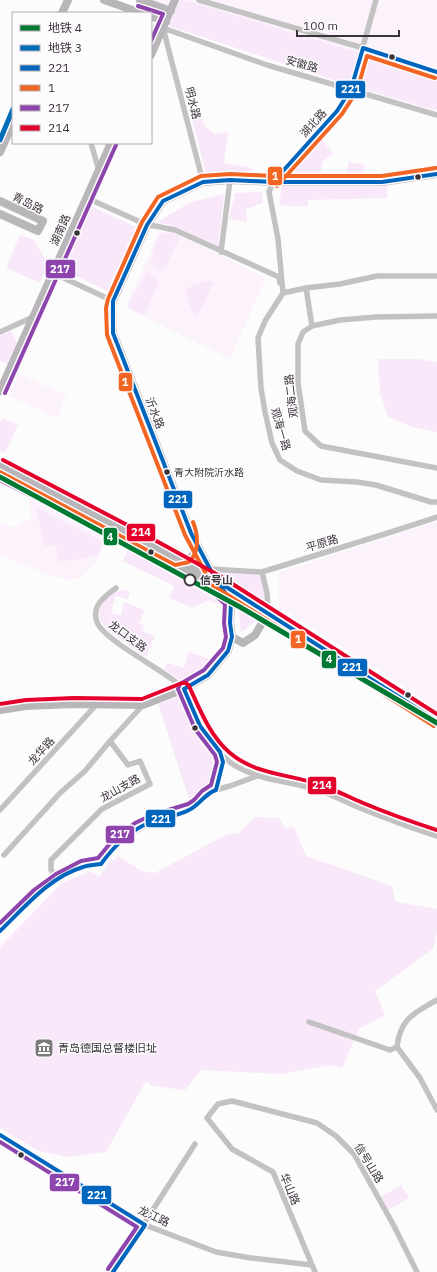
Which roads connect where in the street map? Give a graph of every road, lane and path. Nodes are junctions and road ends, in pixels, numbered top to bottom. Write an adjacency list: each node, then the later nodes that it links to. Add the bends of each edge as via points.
1 (68, 0): 8 (street)
2 (104, 0): 9 (street)
3 (140, 0): 7 (street)
4 (175, 0): 7 (street)
5 (199, 0): 12 (street)
6 (376, 0): 12 (street, 湖北路)
7 (171, 11): 11 (street)
8 (62, 12)
9 (138, 12)
10 (152, 17): 11 (street, 安徽路)
11 (164, 25): 13 (street); 15 (street, 安徽路, via 267,65); 24 (street, 明水路)
12 (363, 48): 14 (street); 15 (street, 湖北路)
13 (152, 53)
14 (437, 72)
15 (351, 89): 16 (street, 安徽路); 25 (street, 湖北路, via 337,111)
16 (437, 115)
17 (12, 125): 20 (street)
18 (91, 144): 21 (street)
19 (111, 144): 21 (street, 湖南路)
20 (0, 152)
21 (99, 172): 26 (street, 湖南路)
22 (437, 174): 25 (street, via 382,182)
23 (230, 180): 24 (street); 25 (street); 30 (street)
24 (203, 182): 29 (street, 沂水路, via 163,201)
25 (273, 182): 34 (street, via 270,192)
26 (87, 198): 29 (street); 31 (street, 湖南路)
27 (0, 201): 28 (street, 青岛路, via 43,221 38,231)
28 (0, 214)
29 (147, 225): 30 (street, via 175,230); 35 (street, 沂水路)
30 (221, 252): 34 (street, via 279,277)
31 (53, 273): 35 (street); 37 (street, 湖南路)
32 (437, 276): 33 (street, via 377,276)
33 (306, 288): 34 (street); 38 (street)
34 (283, 293): 44 (street, 观海一路, via 265,321 258,338 265,412 272,443 280,460 297,471 321,480 376,485)
35 (113, 301): 46 (street, 沂水路, via 113,334)
36 (437, 316): 38 (street, via 376,317 340,320)
37 (33, 317): 39 (street); 40 (street, 湖南路)
38 (312, 326): 42 (street, 观海二路, via 303,332 298,344 298,383 306,431 321,446)
39 (0, 332)
40 (0, 391)
41 (0, 465): 47 (street, via 128,532)
42 (437, 468)
43 (0, 473): 47 (street)
44 (437, 502)
45 (437, 517): 50 (street, 平原路)
46 (191, 533): 47 (street, via 191,546 186,557); 48 (street, via 195,552); 49 (street, 沂水路)
47 (176, 562): 48 (street); 54 (street, via 219,590)
48 (186, 564): 51 (street)
49 (210, 569): 50 (street, 平原路); 51 (street, 沂水路)
50 (262, 572): 55 (street)
51 (217, 582): 53 (street); 54 (street, 沂水路)
52 (116, 588): 59 (street, 龙口支路, via 101,600 96,611 96,622 115,641 166,674)
53 (243, 598): 54 (street, via 239,597); 55 (street)
54 (230, 602): 56 (street)
55 (268, 613): 57 (street, via 255,635); 63 (street)
56 (232, 637): 57 (street); 58 (street)
57 (243, 643): 58 (street)
58 (228, 650): 59 (street, via 208,675)
59 (184, 689): 61 (street); 65 (street, via 200,726)
60 (97, 704): 61 (street); 62 (street, via 26,706); 68 (street, 龙华路)
61 (143, 705): 64 (street)
62 (0, 710)
63 (437, 720)
64 (110, 741): 70 (street, via 85,771 60,793); 71 (street, 龙山支路, via 128,765 140,761 150,784 102,810 51,860 51,870)
65 (220, 752): 66 (street, via 234,764); 67 (street, via 223,762)
66 (257, 776): 67 (street); 69 (street, via 300,784)
67 (216, 790): 71 (street, via 208,792 196,806 151,822 128,835 109,852 101,864 82,868)
68 (0, 810)
69 (437, 836)
70 (4, 855)
71 (58, 880): 72 (street)
72 (0, 931)
73 (437, 1000): 75 (street, via 417,1011 404,1024 398,1036)
74 (309, 1022): 75 (street, via 390,1050)
75 (397, 1047): 77 (street, via 420,1078)
76 (218, 1104): 81 (street, 华山路, via 207,1118 232,1149 273,1172); 84 (street, 信号山路, via 232,1101 317,1123 336,1136 354,1154)
77 (437, 1110)
78 (0, 1135): 80 (street, 龙江路)
79 (195, 1144): 80 (street)
80 (144, 1225): 81 (street, 龙江路, via 216,1252); 82 (street)
81 (312, 1265): 83 (street)
82 (113, 1272)
83 (315, 1272)
84 (417, 1272)

